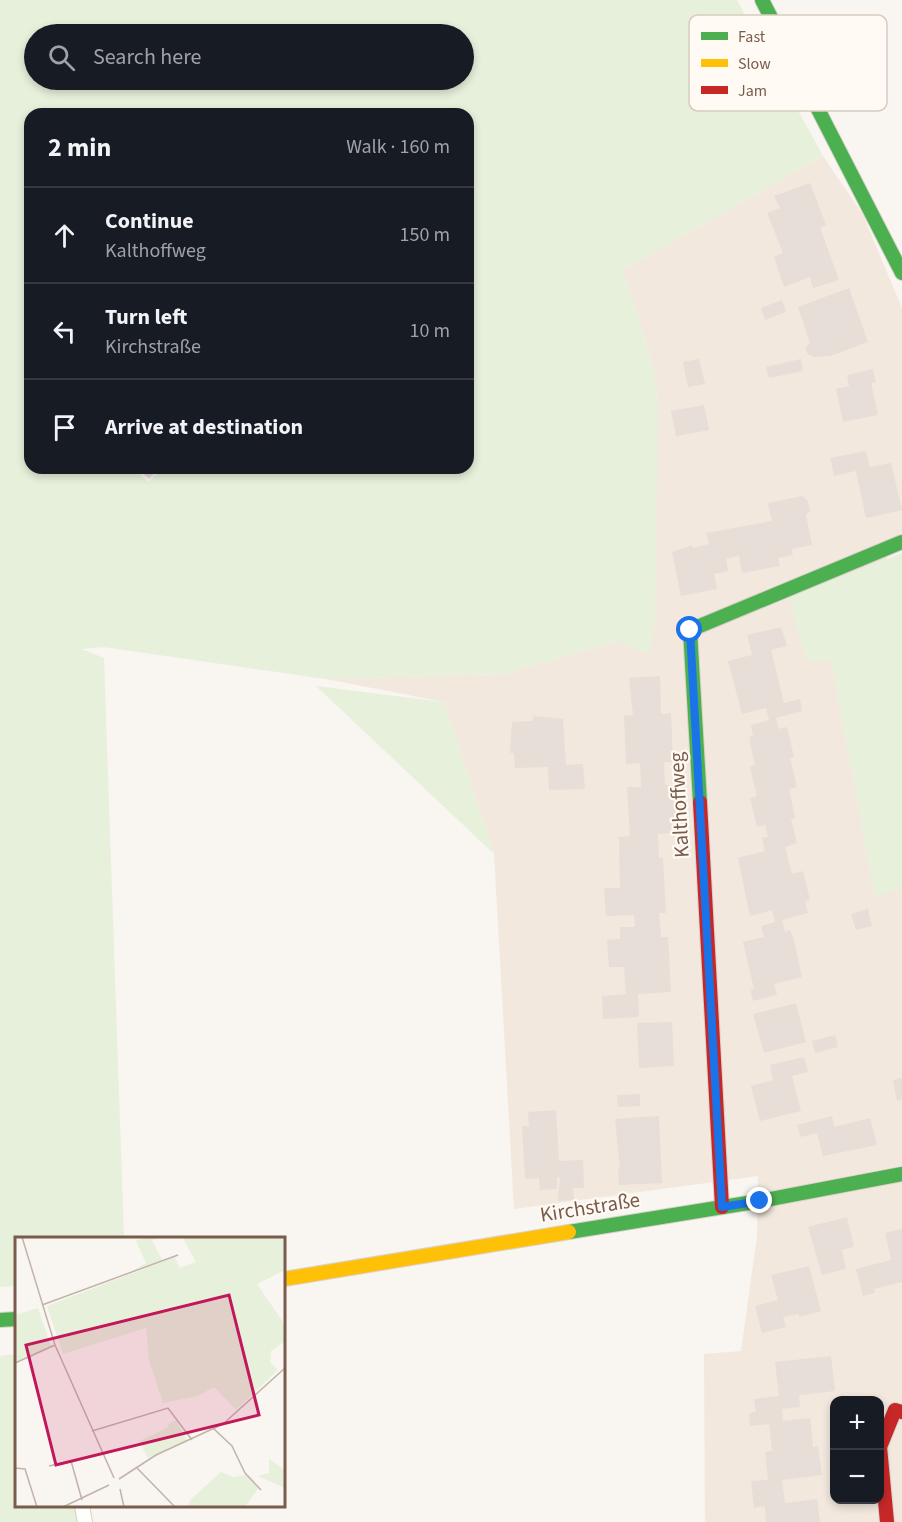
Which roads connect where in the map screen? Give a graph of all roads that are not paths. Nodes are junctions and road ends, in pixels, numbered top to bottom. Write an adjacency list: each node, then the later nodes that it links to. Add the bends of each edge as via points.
1 (762, 0): 2 (street)
2 (770, 15)
3 (819, 111): 4 (street)
4 (902, 273)
5 (902, 542): 7 (street, Kalthoffweg, via 690,630)
6 (902, 1174): 7 (street, Kirchstraße)
7 (722, 1207): 8 (street, Kirchstraße)
8 (285, 1279)
9 (15, 1319): 10 (street)
10 (0, 1320)
11 (902, 1412): 14 (street, via 895,1410 880,1447)
12 (82, 1507): 13 (lane)
13 (85, 1522)
14 (887, 1522)

